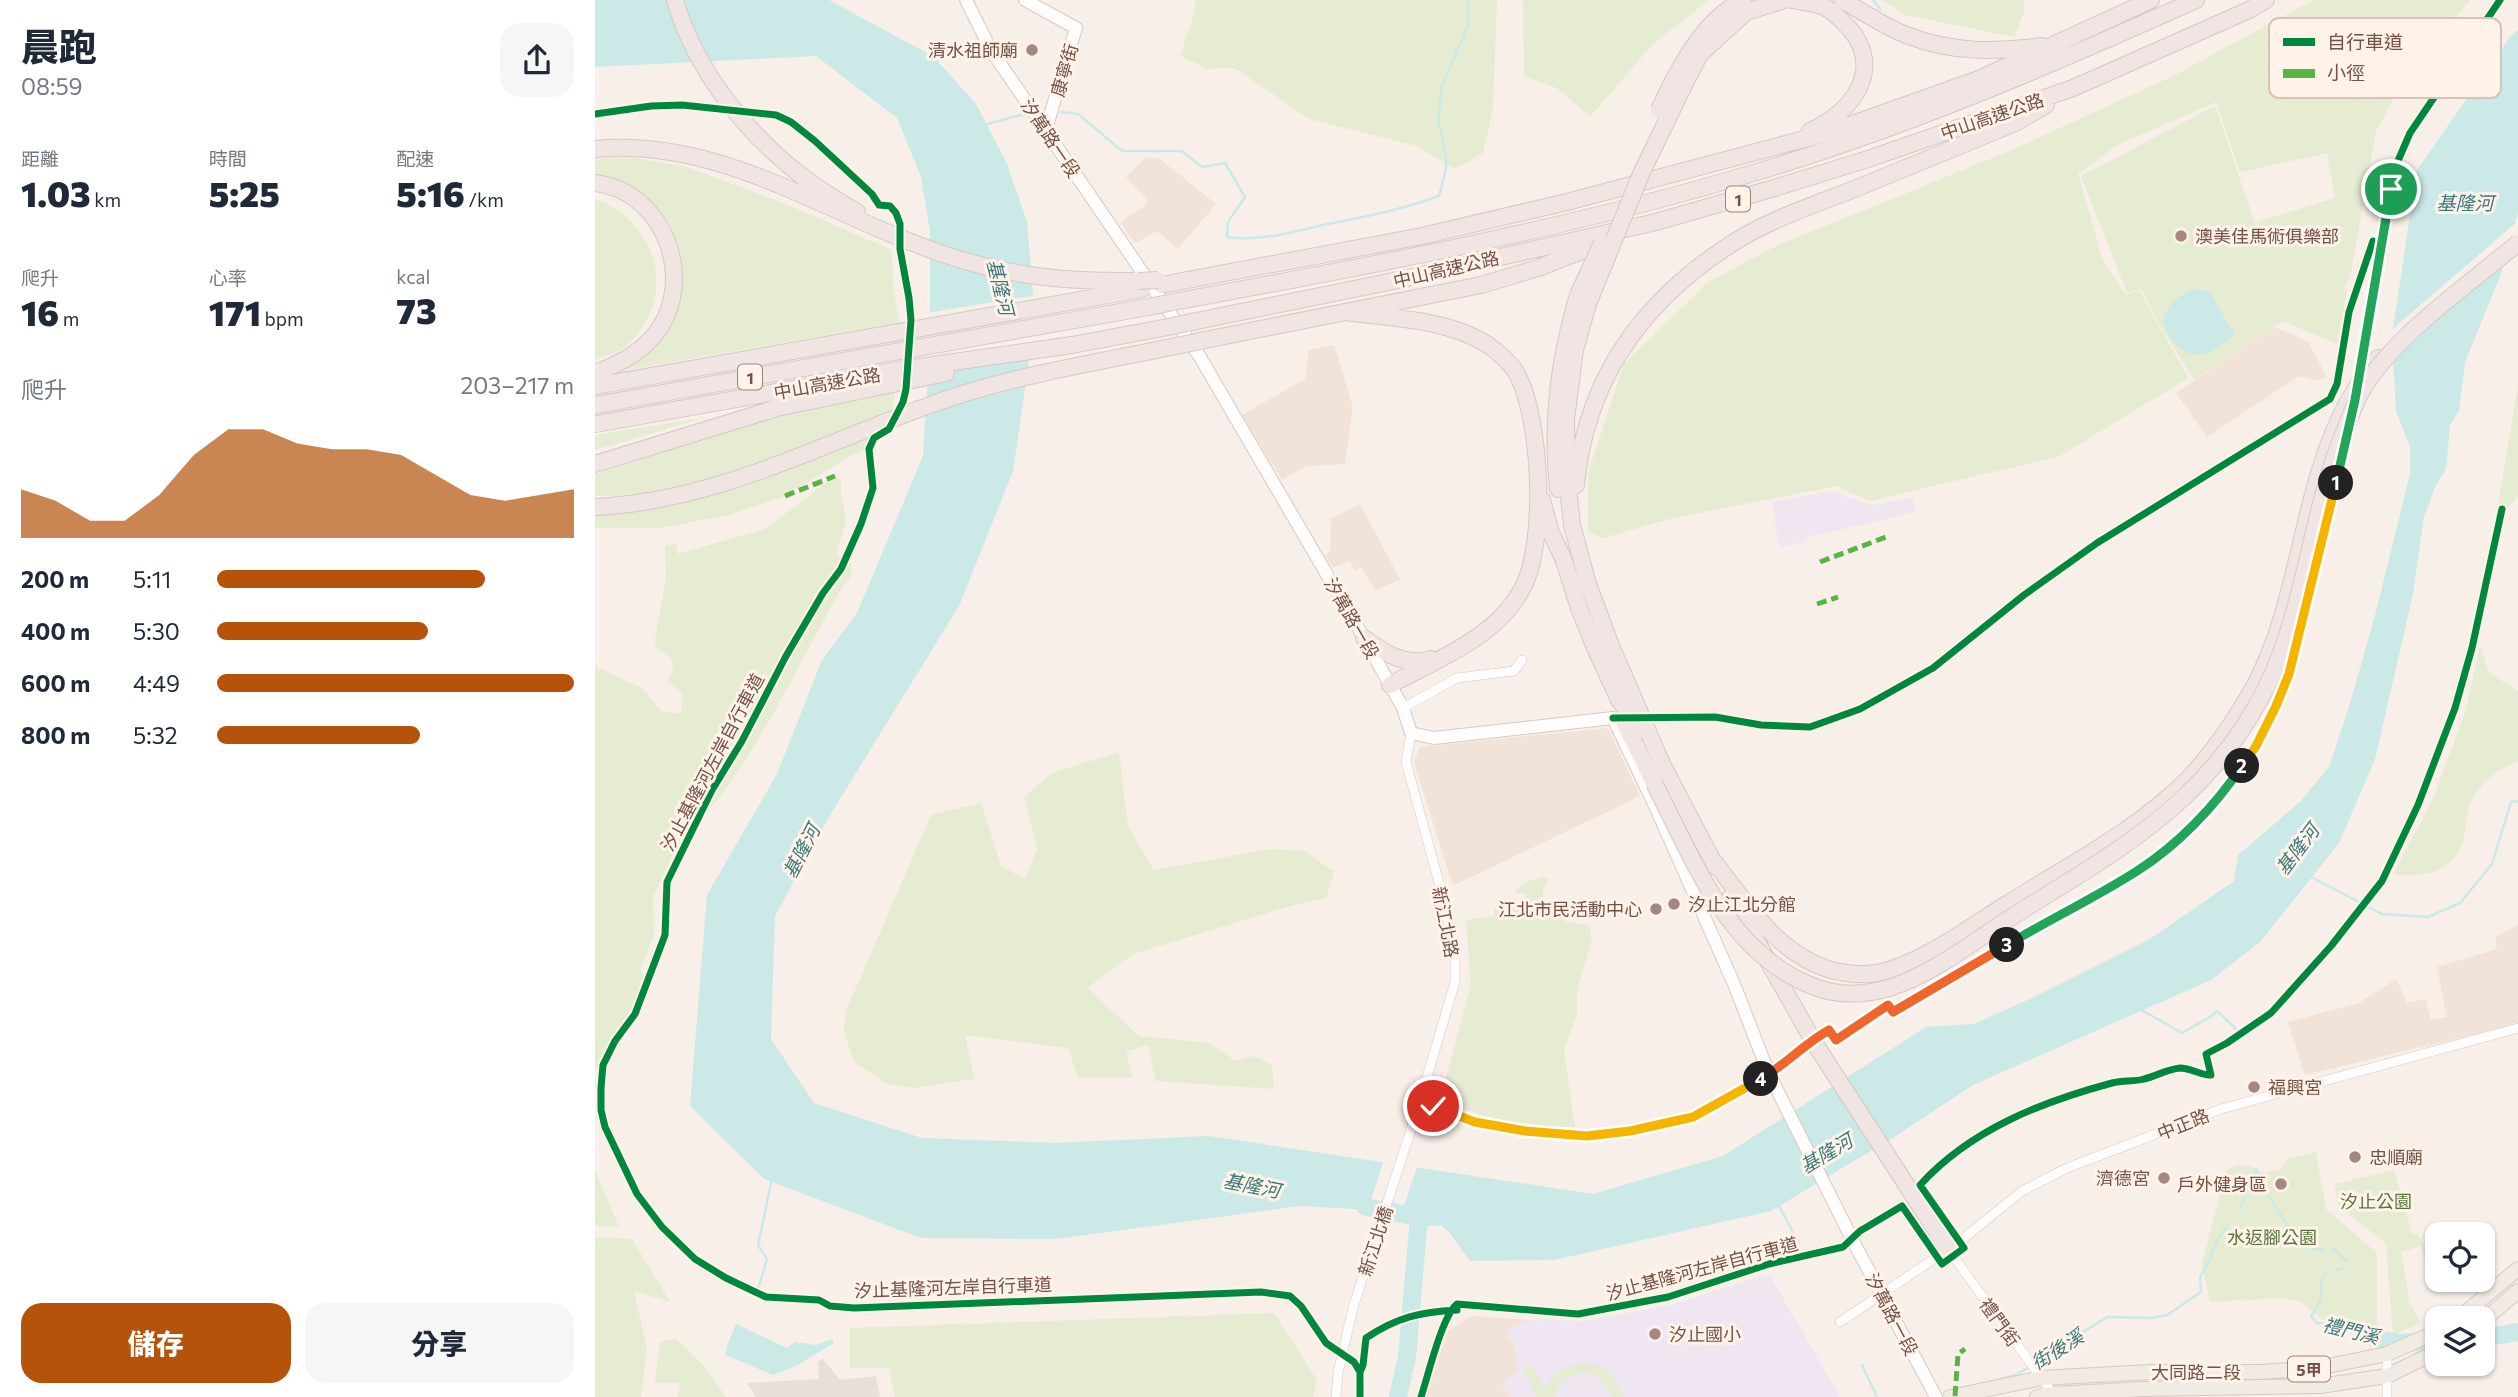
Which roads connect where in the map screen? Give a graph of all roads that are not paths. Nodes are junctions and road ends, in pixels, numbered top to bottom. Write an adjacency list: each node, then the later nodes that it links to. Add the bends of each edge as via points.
1 (675, 0): 20 (highway, via 700,60 730,106 769,148 808,180)
2 (966, 0): 14 (street, 汐萬路一段, via 991,50)
3 (1025, 0): 14 (street, 康寧街, via 1076,28)
4 (1743, 0): 12 (highway, via 1708,26 1685,58)
5 (1785, 0): 12 (highway, via 1746,12 1700,54)
6 (1792, 0): 16 (highway, via 1836,14 1860,43 1864,78 1855,97 1838,115)
7 (1842, 0): 11 (highway, via 1907,36 1943,47 2004,51)
8 (2151, 0): 11 (highway)
9 (2196, 0): 28 (highway, 中山高速公路 / 1, bridge, via 1995,89 1864,137 1760,171 1602,213 1394,262)
10 (2266, 0): 13 (highway, 中山高速公路 / 1)
11 (2051, 45): 16 (highway, via 1913,104)
12 (1679, 82): 23 (highway, bridge)
13 (2073, 88): 18 (highway, 中山高速公路 / 1, via 1868,159); 33 (highway, via 2015,124 1736,241 1665,294 1623,344 1594,405 1577,465)
14 (1046, 129): 35 (street, 汐萬路一段, via 1200,357)
15 (595, 149): 20 (highway, via 649,149 725,164)
16 (1767, 149): 22 (highway, bridge, via 1422,236)
17 (595, 183): 25 (highway, via 629,194 647,209 662,228 675,266 668,311 647,343 623,362)
18 (1656, 222): 24 (highway, via 1481,285); 26 (highway, 中山高速公路 / 1, bridge, via 1168,327)
19 (2518, 233): 43 (highway, via 2408,326 2362,375 2326,447 2271,652 2235,721 2189,778 2153,809 1923,956 1877,972 1834,971 1806,960 1765,927)
20 (895, 236): 22 (highway, via 974,264 1028,276)
21 (2518, 243): 39 (highway, bridge, via 2419,326 2361,391 2332,463 2274,672 2220,760 2130,841 1947,960 1888,988 1865,993 1816,988 1786,973 1739,935 1720,910 1621,716)
22 (1140, 285): 27 (highway, via 1061,304)
23 (1583, 299): 33 (highway, via 1566,419 1572,525); 34 (highway, via 1568,330 1558,387 1555,460)
24 (1344, 312): 31 (highway, via 1461,332 1504,358 1518,374 1530,409); 32 (highway, bridge, via 1049,372 954,397 707,490)
25 (595, 373)
26 (905, 375): 29 (highway, 中山高速公路 / 1); 30 (highway, via 777,408)
27 (595, 386)
28 (595, 405)
29 (595, 424)
30 (595, 464)
31 (1538, 490): 34 (highway); 36 (highway, via 1535,551 1522,590 1487,629)
32 (595, 508)
33 (1580, 550): 42 (highway, via 1611,646)
34 (1563, 558): 39 (highway, via 1579,608)
35 (1364, 638): 36 (highway, via 1387,654 1412,662); 38 (street, 汐萬路一段)
36 (1447, 655): 38 (highway)
37 (1522, 660): 40 (street, via 1514,671 1457,678)
38 (1390, 685): 40 (street, 汐萬路一段)
39 (1619, 699): 42 (highway, via 1652,758)
40 (1403, 708): 41 (street, 汐萬路一段)
41 (1412, 733): 45 (street, 新江北路, via 1406,762 1455,956 1455,982); 49 (street, 汐萬路一段, via 1434,738 1612,718 1657,808 1773,1082)
42 (1663, 766): 43 (highway)
43 (1712, 859): 46 (highway, via 1815,1044)
44 (2518, 1028): 46 (street, 中正路, via 2221,1109 2067,1168 2022,1191)
45 (1417, 1111): 62 (street, 新江北橋, via 1353,1308)
46 (1948, 1249): 49 (street, 中正路); 56 (street, 禮門街)
47 (2518, 1269): 50 (main road)
48 (2518, 1291): 51 (main road)
49 (1883, 1295): 52 (street, 中正路); 61 (street, 汐萬路一段)
50 (2473, 1306)
51 (2495, 1311)
52 (1840, 1322)
53 (2425, 1338): 54 (main road, 大同路二段 / 5甲)
54 (2387, 1354): 57 (main road, 大同路二段 / 5甲, via 2318,1368); 58 (street)
55 (2425, 1358): 58 (main road, 大同路二段 / 5甲)
56 (2035, 1369): 57 (main road, 大同路二段 / 5甲); 60 (street, 禮門街); 63 (main road, 大同路二段 / 5甲)
57 (2230, 1372): 59 (main road)
58 (2387, 1376): 59 (main road, 大同路二段 / 5甲, via 2320,1386); 65 (street)
59 (2231, 1389): 60 (main road, 大同路二段 / 5甲)
60 (2053, 1394): 64 (main road, 大同路二段 / 5甲)
61 (1935, 1395)
62 (1336, 1397)
63 (1950, 1397)
64 (2037, 1397)
65 (2387, 1397)

